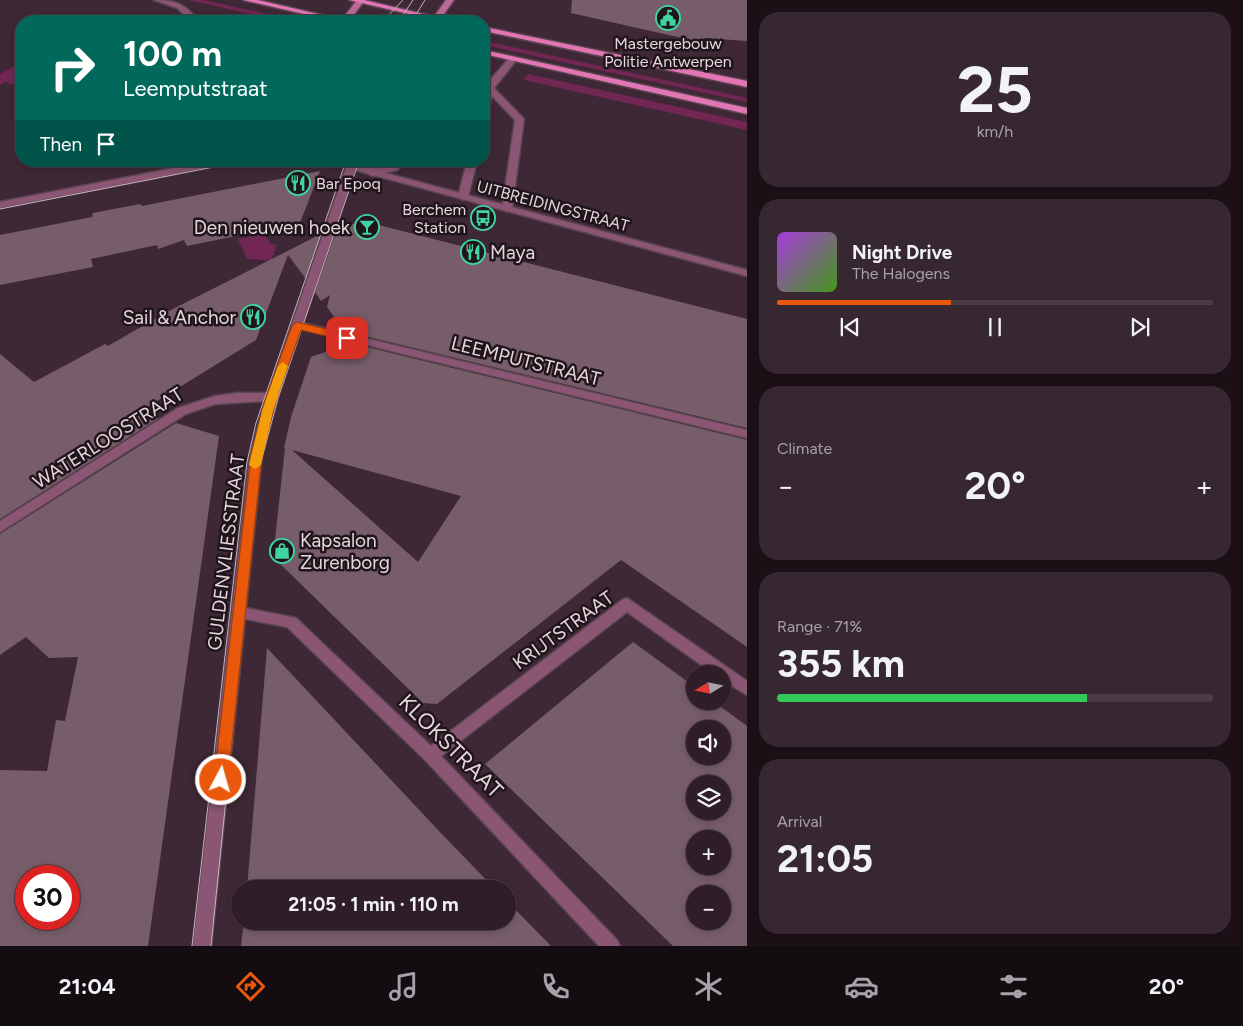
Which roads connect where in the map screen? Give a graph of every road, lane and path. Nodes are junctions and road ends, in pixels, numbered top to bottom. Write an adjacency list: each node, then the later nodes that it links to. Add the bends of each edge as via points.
1 (158, 0): 5 (street, via 180,6)
2 (247, 0): 6 (main road)
3 (358, 0): 7 (street); 8 (main road)
4 (450, 0): 9 (street)
5 (189, 15)
6 (317, 15)
7 (349, 15)
8 (416, 15)
9 (440, 15)
10 (490, 30): 13 (main road)
11 (490, 53): 12 (main road)
12 (514, 58): 14 (street); 16 (main road)
13 (747, 84)
14 (490, 85)
15 (490, 93): 25 (street, via 520,119)
16 (747, 111)
17 (196, 167): 24 (street)
18 (351, 167): 22 (street, UITBREIDINGSTRAAT); 27 (street, GULDENVLIESSTRAAT)
19 (374, 167): 22 (street)
20 (395, 167): 22 (street)
21 (470, 167): 23 (street)
22 (372, 173): 23 (street, UITBREIDINGSTRAAT)
23 (463, 197): 25 (street, UITBREIDINGSTRAAT)
24 (0, 206)
25 (506, 209): 26 (street, UITBREIDINGSTRAAT)
26 (747, 273)
27 (297, 326): 28 (street, GULDENVLIESSTRAAT); 29 (street, LEEMPUTSTRAAT)
28 (272, 397): 30 (street, WATERLOOSTRAAT, via 234,396 200,403 182,411); 31 (street, GULDENVLIESSTRAAT, via 256,455)
29 (747, 434)
30 (0, 527)
31 (238, 612): 33 (street, KLOKSTRAAT, via 291,622); 34 (street, GULDENVLIESSTRAAT)
32 (747, 689): 33 (street, KRIJTSTRAAT, via 628,604)
33 (430, 754): 35 (street, KLOKSTRAAT)
34 (202, 946)
35 (611, 946)

